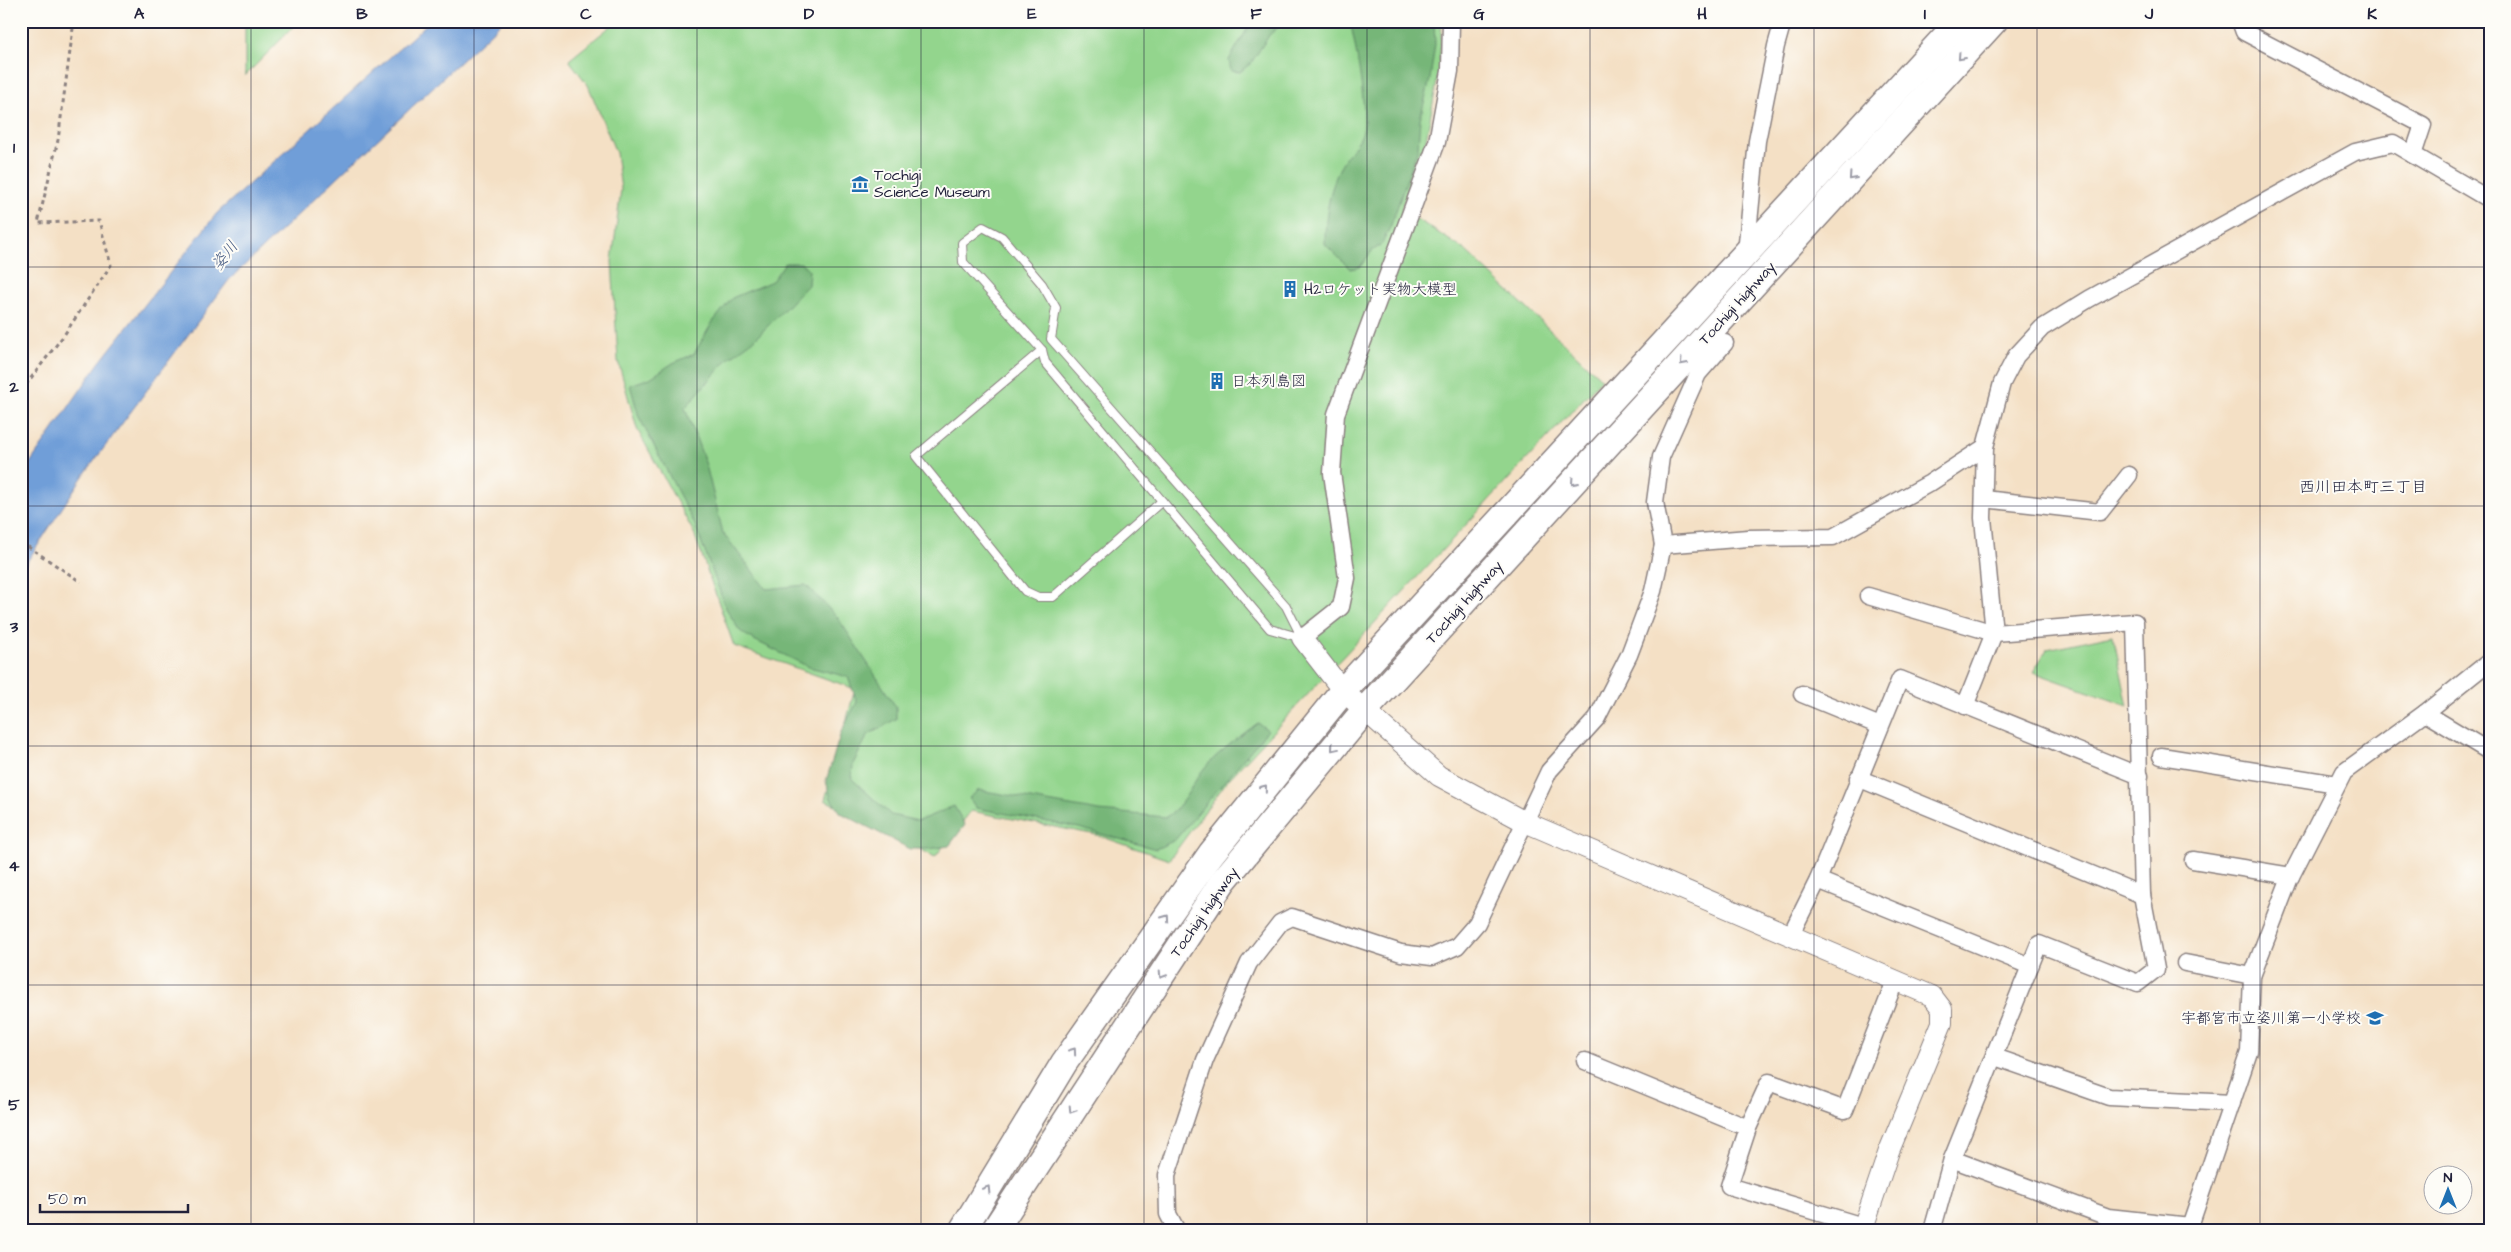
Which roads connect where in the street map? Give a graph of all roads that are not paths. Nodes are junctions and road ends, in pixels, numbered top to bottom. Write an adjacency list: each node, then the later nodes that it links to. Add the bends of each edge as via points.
1 (1451, 21): 18 (street, via 1450,71 1437,142 1336,414 1332,473 1347,578 1341,607)
2 (1783, 21): 8 (street, via 1757,141)
3 (1960, 21): 8 (highway, Tochigi highway)
4 (1994, 21): 23 (highway, Tochigi highway, one-way to 23)
5 (2240, 21): 6 (street, via 2244,32 2423,125)
6 (2413, 155): 7 (street); 11 (street, via 2394,144 2355,152 2042,328 2016,356 2002,383)
7 (2490, 200)
8 (1746, 257): 20 (highway, Tochigi highway)
9 (1725, 343): 15 (street, via 1698,374 1661,457 1655,502)
10 (1042, 350): 14 (lane, via 1045,362); 14 (lane, via 916,456 1025,591 1038,597 1053,597); 18 (lane, via 963,262 962,243 983,228 1002,237 1042,284 1056,308 1051,339 1286,606)
11 (1986, 446): 13 (street); 15 (street, via 1930,483 1833,537 1748,538)
12 (2129, 475): 13 (street, via 2100,512)
13 (1984, 499): 17 (street)
14 (1162, 501): 18 (lane, via 1270,629)
15 (1663, 545): 31 (street, via 1653,591 1629,654 1597,718 1549,771)
16 (1868, 596): 17 (street)
17 (1994, 633): 22 (street); 28 (street, via 2135,622)
18 (1302, 638): 20 (street)
19 (2490, 661): 24 (street)
20 (1343, 691): 23 (street); 48 (highway, Tochigi highway, one-way to 20, via 1064,1063 1199,870)
21 (1802, 694): 25 (street)
22 (1965, 706): 25 (street, via 1900,679); 28 (street)
23 (1365, 710): 31 (street, via 1439,776); 49 (highway, Tochigi highway, one-way to 49, via 1223,882)
24 (2425, 713): 26 (street); 30 (street, via 2344,772)
25 (1880, 726): 29 (street)
26 (2490, 752)
27 (2161, 756): 30 (street)
28 (2140, 776): 35 (street)
29 (1858, 778): 34 (street); 35 (street)
30 (2337, 784): 33 (street)
31 (1525, 822): 36 (street); 50 (street, via 1477,923 1457,946 1432,957 1401,953 1292,917 1280,923 1249,963 1205,1060 1167,1175 1168,1214)
32 (2193, 860): 33 (street)
33 (2291, 876): 39 (street)
34 (1818, 880): 36 (street); 38 (street)
35 (2142, 895): 38 (street, via 2156,969 2138,983 2040,944)
36 (1790, 936): 40 (street)
37 (2185, 963): 39 (street)
38 (2030, 966): 41 (street)
39 (2252, 976): 43 (street, via 2249,1052)
40 (1895, 980): 44 (street, via 1845,1110 1769,1082); 46 (street, via 1932,996 1942,1009 1942,1022)
41 (1995, 1057): 43 (street, via 2109,1097); 45 (street)
42 (1585, 1061): 44 (street)
43 (2232, 1103): 47 (street)
44 (1748, 1128): 46 (street, via 1729,1186)
45 (1952, 1159): 47 (street, via 2108,1217); 51 (street)
46 (1862, 1228)
47 (2190, 1228)
48 (962, 1231)
49 (994, 1231)
50 (1177, 1231)
51 (1932, 1231)

